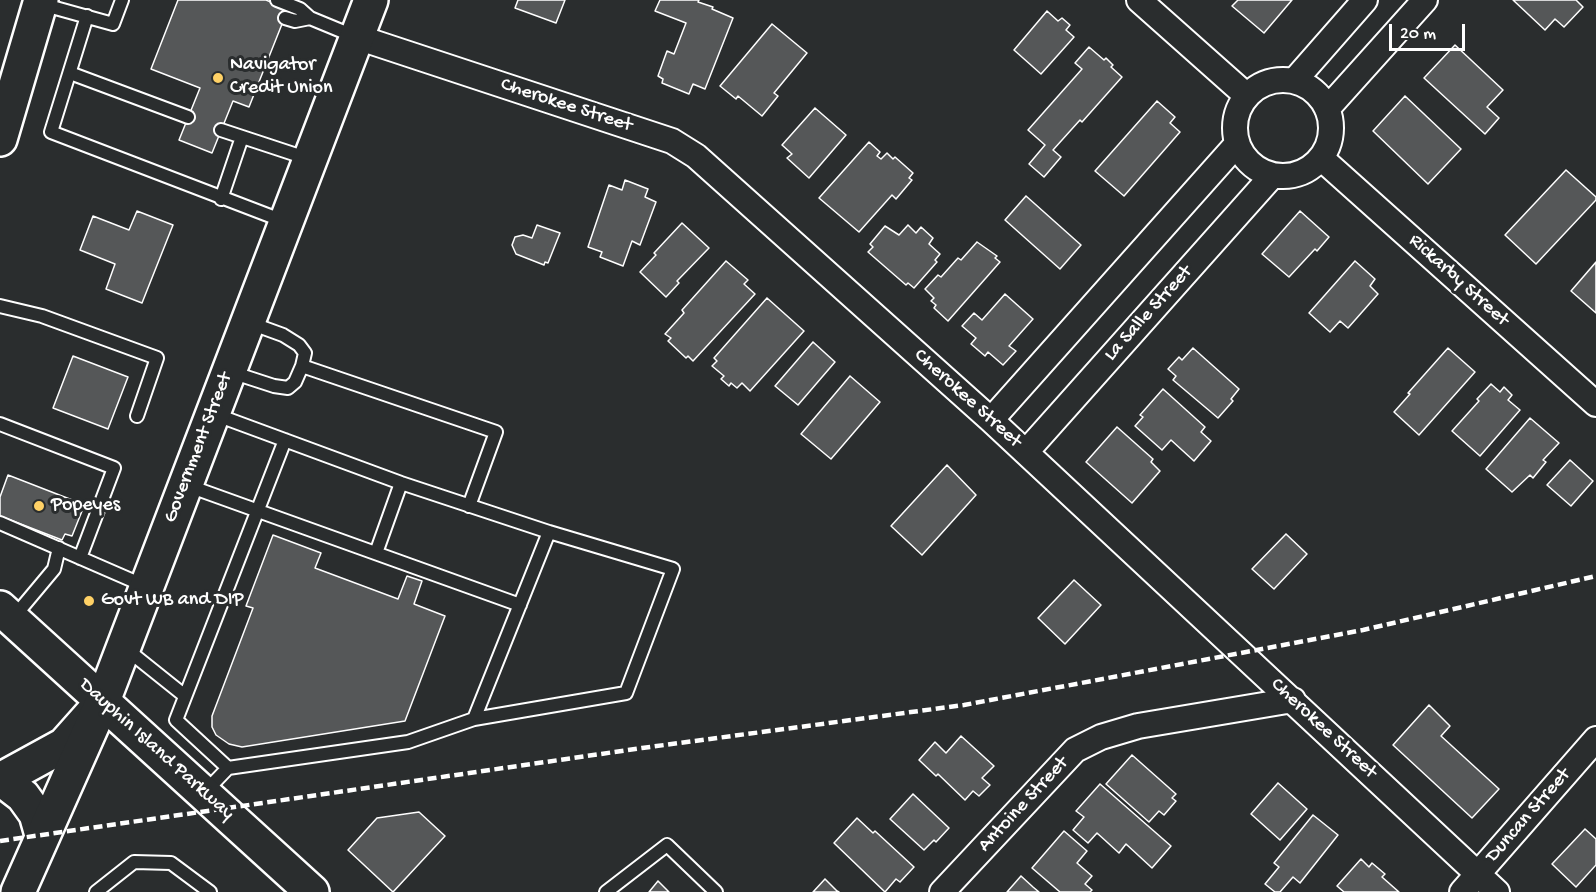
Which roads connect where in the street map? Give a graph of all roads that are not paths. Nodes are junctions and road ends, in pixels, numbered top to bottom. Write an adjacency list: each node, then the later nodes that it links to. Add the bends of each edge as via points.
1 (122, 0): 8 (lane, via 114,24)
2 (277, 0): 10 (lane, via 300,9)
3 (371, 0): 11 (main road, Government Street)
4 (1139, 0): 14 (street)
5 (1365, 0): 13 (street)
6 (1425, 0): 15 (street)
7 (41, 2): 8 (lane); 19 (main road)
8 (87, 16): 12 (lane)
9 (285, 18): 10 (lane)
10 (310, 18): 11 (lane)
11 (357, 37): 22 (main road, Government Street); 33 (street, Cherokee Street, via 672,141 696,156)
12 (70, 73): 16 (lane); 24 (lane, via 51,132)
13 (1294, 81): 14 (street, via 1268,82); 15 (street, via 1314,91)
14 (1247, 96): 20 (street, via 1235,118)
15 (1328, 109): 21 (street, via 1331,134)
16 (188, 117)
17 (221, 129): 18 (lane)
18 (242, 137): 22 (lane); 24 (lane)
19 (0, 139)
20 (1237, 144): 23 (street, via 1250,165); 33 (street)
21 (1321, 158): 23 (street, via 1299,174); 30 (street, Rickarby Street)
22 (310, 159): 25 (main road, Government Street)
23 (1272, 176): 36 (street, La Salle Street)
24 (221, 199): 25 (lane)
25 (287, 223): 27 (main road, Government Street)
26 (0, 306): 32 (lane, via 42,316 157,358)
27 (248, 322): 28 (lane, via 299,345 304,353); 29 (main road, Government Street)
28 (302, 366): 29 (lane, via 296,382 288,388); 39 (lane, via 496,432)
29 (228, 371): 31 (main road, Government Street)
30 (1596, 404)
31 (213, 413): 35 (lane); 38 (main road, Government Street)
32 (137, 416)
33 (991, 420): 36 (street, Cherokee Street)
34 (0, 424): 45 (lane, via 114,468)
35 (285, 440): 37 (lane); 40 (lane)
36 (1026, 452): 51 (street, Cherokee Street)
37 (401, 483): 39 (lane); 44 (lane)
38 (185, 484): 40 (lane); 46 (main road, Government Street)
39 (469, 506): 42 (lane)
40 (258, 511): 44 (lane); 50 (lane)
41 (0, 523): 43 (lane)
42 (549, 532): 47 (lane); 53 (lane, via 673,569 626,693)
43 (59, 548): 45 (lane); 48 (lane, via 54,569)
44 (376, 553): 47 (lane)
45 (80, 558): 46 (lane)
46 (147, 587): 49 (main road, Government Street)
47 (520, 605): 53 (lane)
48 (6, 613): 52 (main road, Dauphin Island Parkway)
49 (123, 647): 50 (lane); 52 (main road, Government Street)
50 (185, 696): 55 (lane, via 176,720)
51 (1293, 700): 59 (street, Cherokee Street); 66 (street, Antoine Street, via 1138,726 1075,750)
52 (103, 701): 56 (main road, via 64,745); 57 (main road, Dauphin Island Parkway); 58 (main road, Government Street)
53 (474, 719): 55 (lane, via 408,742)
54 (1596, 739): 59 (street, Duncan Street)
55 (228, 768): 57 (lane)
56 (0, 779): 58 (main road, via 23,795 36,814)
57 (204, 793): 60 (main road, Dauphin Island Parkway)
58 (42, 836): 61 (main road, Government Street)
59 (1477, 874): 67 (street, Duncan Street); 68 (street, Cherokee Street)
60 (302, 889)
61 (18, 892)
62 (96, 892): 63 (lane, via 134,862 171,863)
63 (210, 892)
64 (606, 892): 65 (lane, via 667,845)
65 (716, 892)
66 (942, 892)
67 (1461, 892)
68 (1497, 892)

